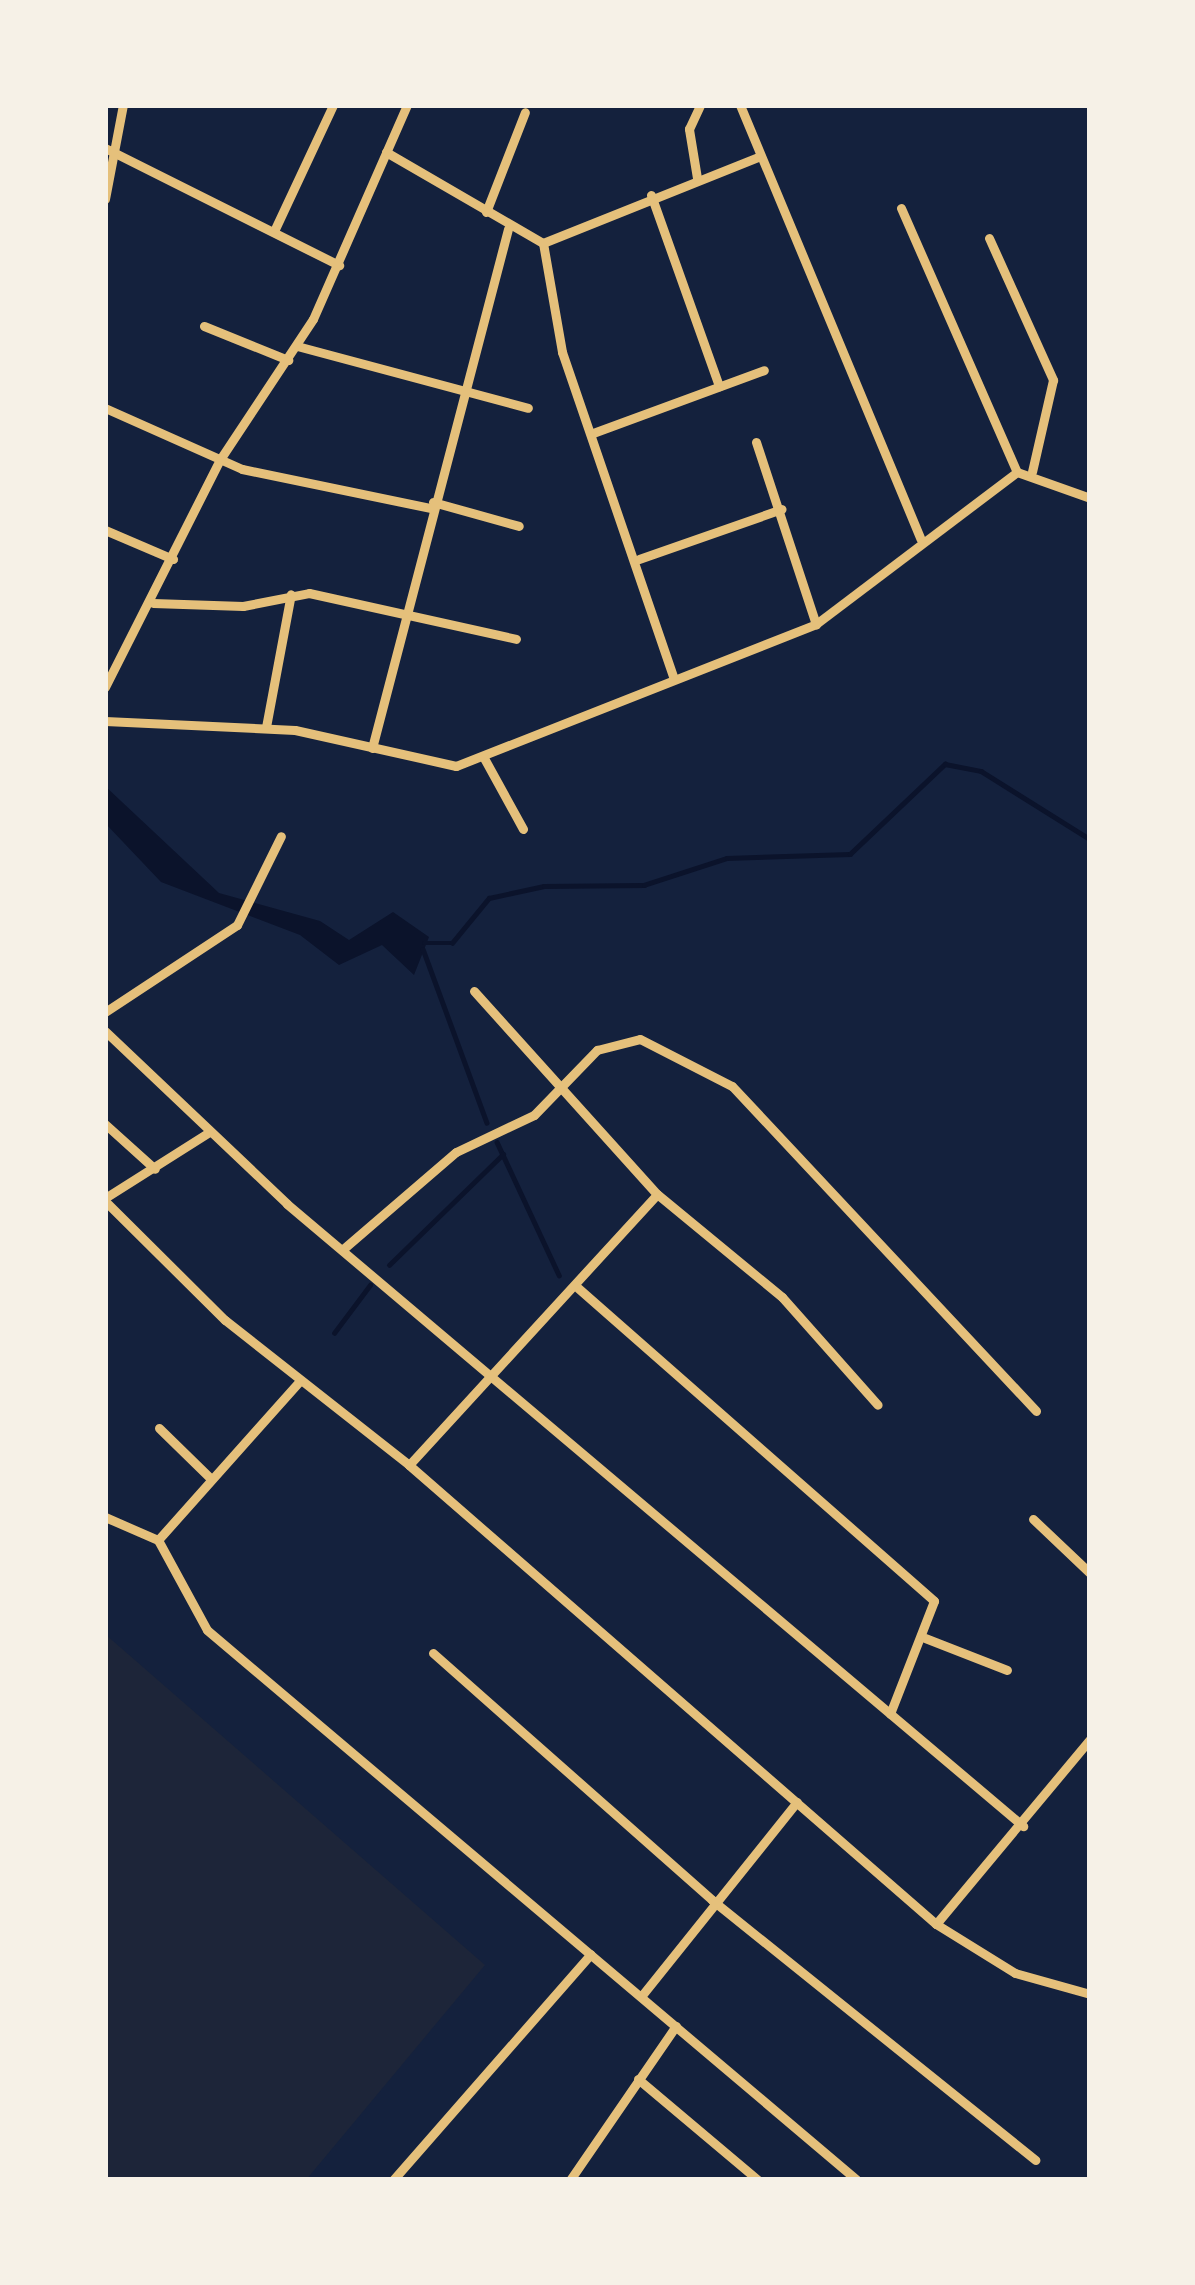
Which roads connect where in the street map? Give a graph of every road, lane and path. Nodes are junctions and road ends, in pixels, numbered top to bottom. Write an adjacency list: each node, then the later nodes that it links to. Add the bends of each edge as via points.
1 (123, 105): 7 (street)
2 (333, 105): 15 (street)
3 (407, 105): 8 (street)
4 (700, 105): 10 (street, via 689,128)
5 (740, 105): 9 (street)
6 (525, 112): 14 (street)
7 (110, 150): 12 (street); 15 (street)
8 (386, 152): 14 (street); 19 (street)
9 (758, 157): 10 (street); 38 (street)
10 (697, 178): 11 (street)
11 (651, 195): 18 (street); 24 (street)
12 (105, 199)
13 (901, 208): 31 (street)
14 (485, 212): 16 (street)
15 (275, 229): 19 (street)
16 (508, 230): 18 (street); 25 (street)
17 (989, 238): 32 (street, via 1053,380)
18 (543, 243): 28 (street, via 552,317)
19 (339, 265): 21 (street)
20 (204, 326): 22 (street)
21 (296, 346): 22 (street); 25 (street)
22 (288, 360): 30 (street)
23 (764, 370): 24 (street)
24 (719, 386): 28 (street)
25 (466, 396): 27 (street); 34 (street)
26 (105, 408): 30 (street)
27 (528, 408)
28 (593, 433): 40 (street)
29 (756, 442): 35 (street)
30 (220, 461): 34 (street); 39 (street)
31 (1017, 472): 32 (street); 38 (street)
32 (1032, 472): 33 (street)
33 (1090, 498)
34 (432, 505): 36 (street); 43 (street)
35 (782, 509): 40 (street); 44 (street)
36 (519, 526)
37 (105, 530): 39 (street)
38 (921, 539): 44 (street)
39 (173, 559): 42 (street)
40 (639, 559): 48 (street)
41 (291, 594): 42 (street); 43 (street); 51 (street)
42 (154, 603): 47 (street)
43 (403, 616): 45 (street); 52 (street)
44 (816, 624): 48 (street)
45 (516, 639)
46 (105, 656): 47 (street)
47 (120, 664): 49 (street)
48 (673, 677): 53 (street)
49 (105, 688)
50 (105, 721): 51 (street)
51 (266, 728): 52 (street)
52 (372, 748): 53 (street, via 431,766)
53 (484, 758): 54 (street)
54 (524, 829)
55 (281, 836): 57 (street, via 237,925)
56 (474, 991): 59 (street)
57 (105, 1012)
58 (105, 1031): 61 (street)
59 (561, 1089): 63 (street); 65 (street, via 534,1115 456,1152); 70 (street, via 597,1050 640,1039 732,1086)
60 (105, 1124): 62 (street)
61 (208, 1133): 62 (street); 65 (street)
62 (155, 1169): 64 (street)
63 (657, 1194): 66 (street); 69 (street, via 782,1297)
64 (105, 1199): 68 (street)
65 (342, 1250): 67 (street)
66 (578, 1288): 67 (street); 78 (street, via 847,1533 928,1594 935,1606)
67 (491, 1380): 72 (street); 81 (street)
68 (299, 1382): 72 (street); 73 (street)
69 (878, 1405)
70 (1036, 1411)
71 (159, 1428): 73 (street)
72 (409, 1465): 83 (street)
73 (211, 1479): 76 (street)
74 (105, 1517): 76 (street)
75 (1033, 1519): 77 (street)
76 (158, 1540): 87 (street, via 207,1630)
77 (1090, 1573)
78 (925, 1638): 80 (street); 81 (street)
79 (433, 1653): 85 (street)
80 (1007, 1670)
81 (890, 1714): 84 (street)
82 (1090, 1739): 84 (street)
83 (797, 1802): 85 (street); 86 (street)
84 (1023, 1826): 86 (street)
85 (712, 1900): 88 (street); 92 (street)
86 (937, 1924): 89 (street, via 1015,1973)
87 (591, 1954): 88 (street); 94 (street)
88 (643, 1994): 90 (street)
89 (1090, 1994)
90 (676, 2026): 91 (street); 96 (street)
91 (638, 2079): 93 (street); 95 (street)
92 (1035, 2159)
93 (751, 2177)
94 (393, 2180)
95 (570, 2180)
96 (857, 2180)

